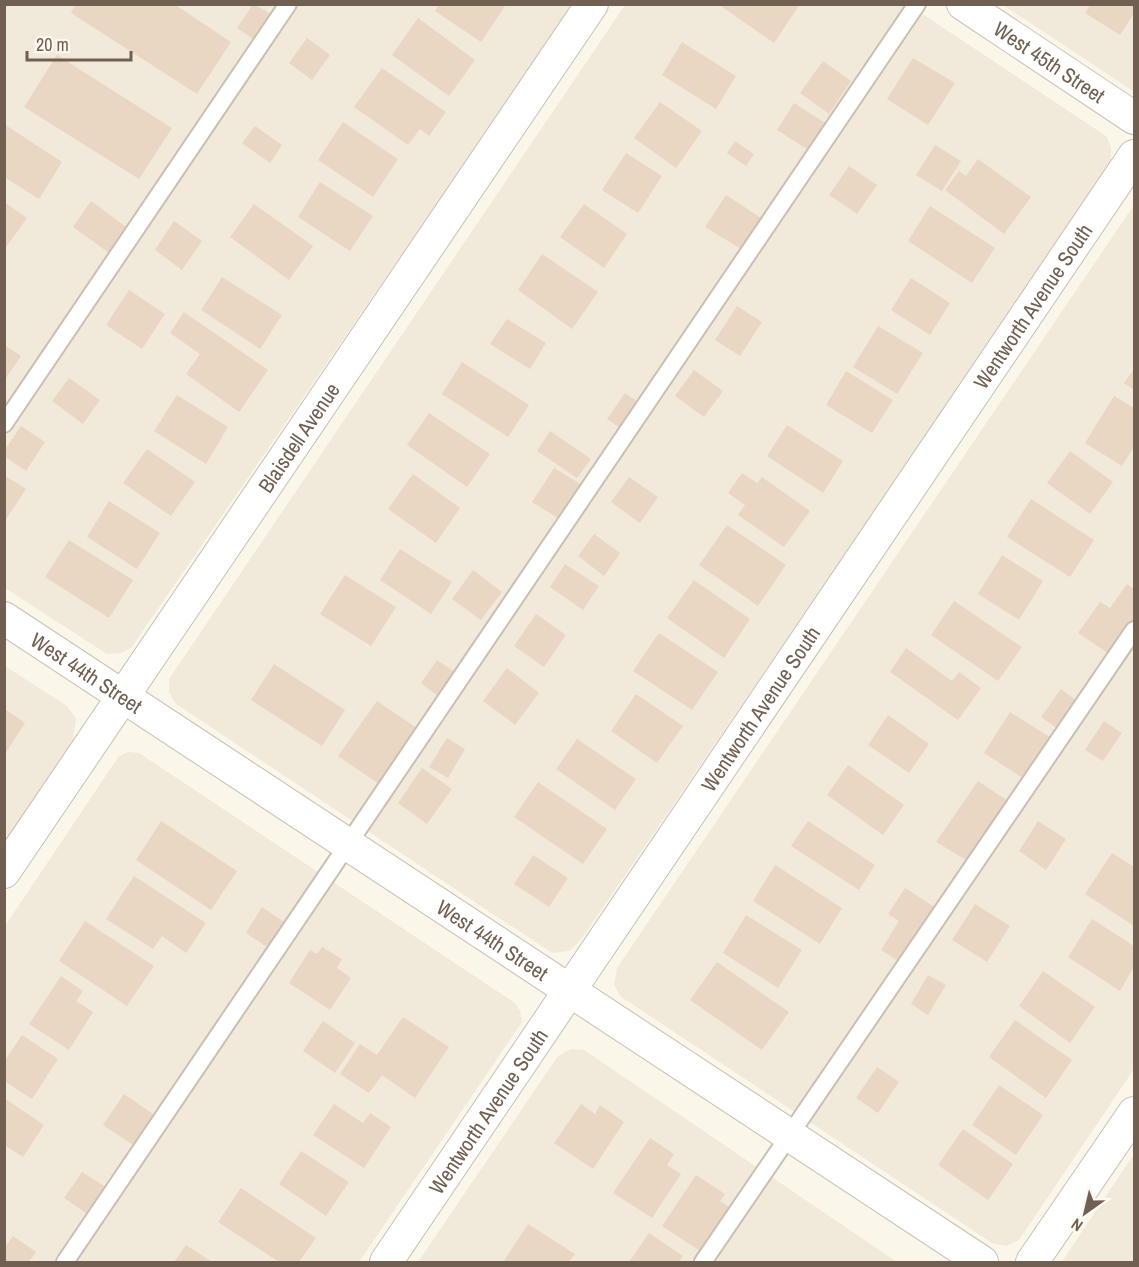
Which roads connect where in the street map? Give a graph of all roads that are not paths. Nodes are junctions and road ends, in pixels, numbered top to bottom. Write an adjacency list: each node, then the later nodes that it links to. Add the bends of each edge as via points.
1 (288, 4): 7 (lane)
2 (592, 4): 10 (street, Blaisdell Avenue)
3 (917, 4): 11 (lane)
4 (963, 4): 5 (street, West 45th Street)
5 (1134, 118)
6 (1134, 156): 13 (street, Wentworth Avenue South)
7 (4, 424)
8 (4, 618): 10 (street, West 44th Street)
9 (1134, 630): 15 (lane)
10 (123, 696): 11 (street, West 44th Street); 12 (street, Blaisdell Avenue)
11 (348, 844): 13 (street, West 44th Street); 16 (lane)
12 (4, 872)
13 (571, 990): 15 (street, West 44th Street); 17 (street, Wentworth Avenue South)
14 (1134, 1113): 20 (street)
15 (789, 1135): 18 (lane); 19 (street, West 44th Street)
16 (64, 1263)
17 (386, 1263)
18 (703, 1263)
19 (982, 1263)
20 (1032, 1263)

